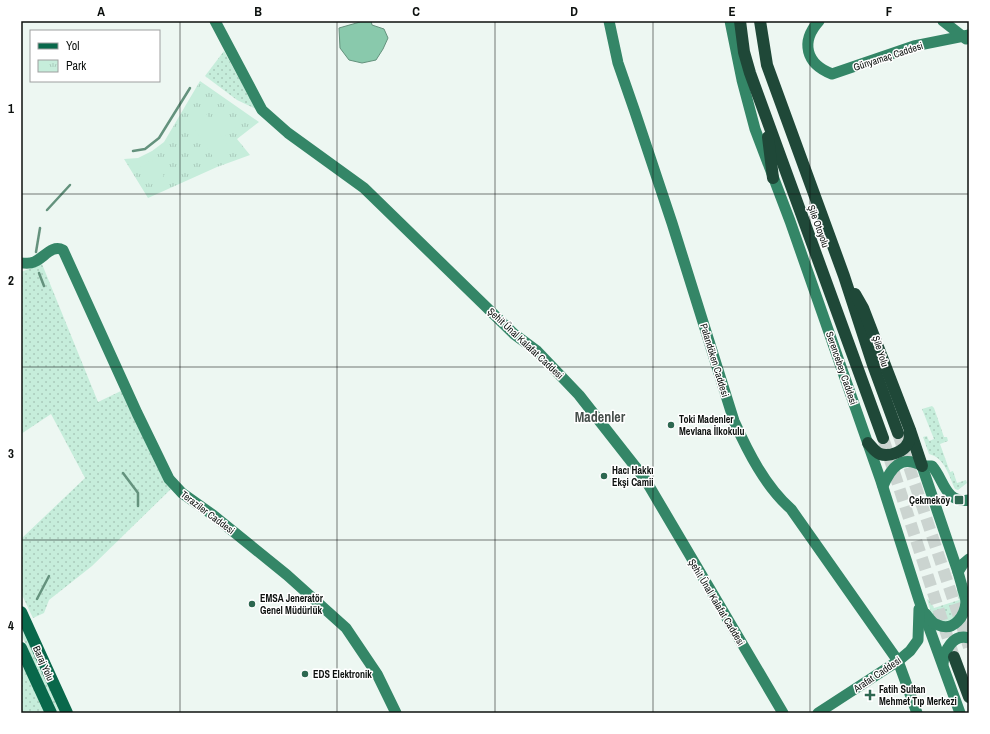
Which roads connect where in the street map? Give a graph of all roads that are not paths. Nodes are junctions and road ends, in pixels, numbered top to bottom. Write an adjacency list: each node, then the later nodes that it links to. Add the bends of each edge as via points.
1 (215, 21): 34 (street, Şehit Ünal Kalafat Caddesi, via 262,110 288,134 364,188 514,334 537,351 592,409 646,479)
2 (609, 21): 28 (street, Palandöken Caddesi, via 618,63 741,438 759,470 781,500 791,509)
3 (730, 21): 10 (street, Serencebey Caddesi, via 755,129)
4 (740, 21): 9 (highway, Şile Otoyolu, via 744,52)
5 (760, 21): 12 (highway, Şile Otoyolu, via 767,64)
6 (819, 21): 8 (street, Günyamaç Caddesi, via 809,38 809,55 823,71 832,74 914,46)
7 (943, 21): 8 (street)
8 (967, 37)
9 (765, 114): 10 (highway); 15 (highway, Şile Otoyolu)
10 (773, 178): 16 (street, Serencebey Caddesi)
11 (21, 263): 33 (street, Teraziler Caddesi, via 32,263 53,249 63,250 169,479 182,493 287,575 346,628 377,674)
12 (844, 276): 13 (highway, via 863,308); 14 (highway, Şile Yolu)
13 (910, 430): 16 (highway, via 908,444 897,453 880,454); 17 (highway)
14 (898, 433)
15 (883, 438)
16 (868, 443): 18 (street, Serencebey Caddesi)
17 (922, 466): 18 (street, via 915,462 896,465); 19 (street, via 932,466 936,469 948,494 959,500); 21 (street)
18 (883, 486): 22 (street, Serencebey Caddesi)
19 (969, 500)
20 (969, 559): 21 (street)
21 (958, 572): 23 (street)
22 (921, 604): 23 (street, via 928,617 938,625 946,627 957,622); 28 (street, Arafat Caddesi, via 918,640); 29 (street, Serencebey Caddesi)
23 (967, 606)
24 (21, 612): 32 (main road, Baraj Yolu)
25 (969, 638): 29 (street, via 962,637 954,641 946,651)
26 (21, 648): 31 (main road, Baraj Yolu)
27 (954, 657): 30 (highway)
28 (898, 661): 35 (street, Arafat Caddesi); 36 (street, Palandöken Caddesi)
29 (943, 664): 37 (street, Serencebey Caddesi)
30 (969, 697)
31 (51, 713)
32 (67, 713)
33 (396, 713)
34 (783, 713)
35 (818, 713)
36 (917, 713)
37 (960, 713)

